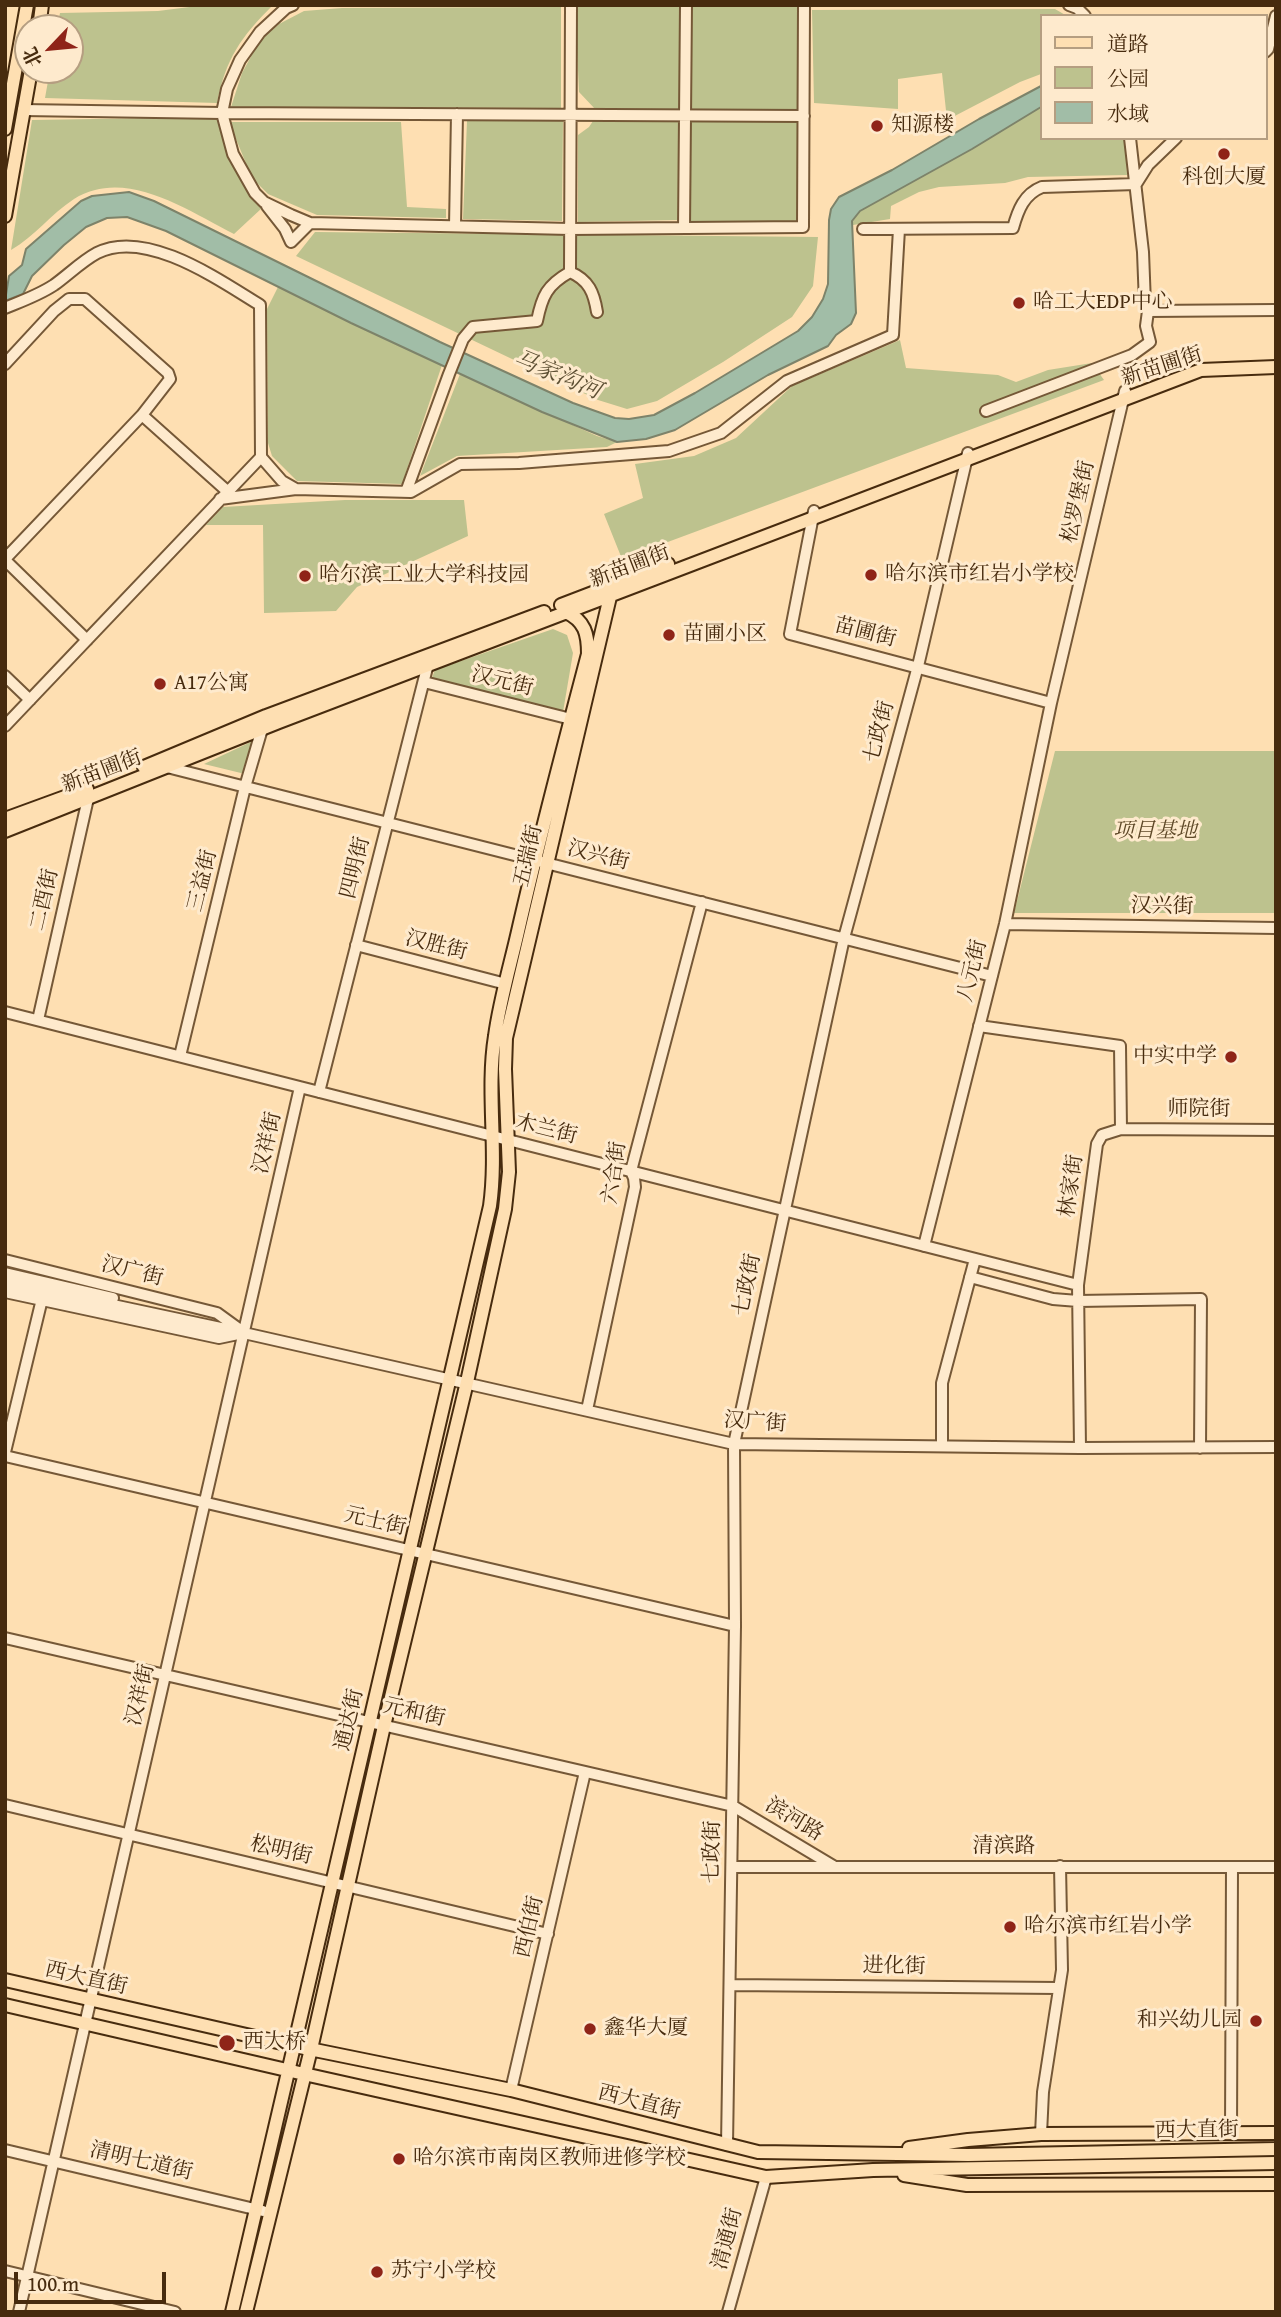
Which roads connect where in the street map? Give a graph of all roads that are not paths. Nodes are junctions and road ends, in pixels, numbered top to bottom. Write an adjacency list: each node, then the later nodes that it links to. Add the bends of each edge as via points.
1 (27, 5): 15 (main road)
2 (293, 5): 10 (street, via 260,32 240,60)
3 (571, 5): 12 (street)
4 (686, 5): 13 (street)
5 (804, 5): 14 (street)
6 (1276, 16): 7 (street)
7 (1270, 50)
8 (28, 84): 9 (main road)
9 (23, 110): 10 (street); 20 (main road)
10 (222, 113): 11 (street); 19 (street, via 233,154 254,193)
11 (457, 114): 12 (street); 22 (street)
12 (571, 114): 13 (street); 24 (street)
13 (686, 115): 14 (street); 23 (street)
14 (804, 116): 23 (street, via 803,227)
15 (5, 129)
16 (1130, 140): 18 (street)
17 (1174, 140): 18 (street)
18 (1136, 184): 26 (street, via 1042,187 1025,199 1013,228); 30 (street)
19 (264, 202): 21 (street); 21 (street, via 291,242)
20 (5, 216)
21 (310, 223): 22 (street)
22 (455, 226): 24 (street)
23 (684, 228): 24 (street)
24 (570, 229): 27 (street)
25 (863, 229): 26 (street)
26 (899, 229): 41 (street, via 893,335 787,381 721,433 669,451 460,464)
27 (570, 272): 31 (street, via 590,286); 41 (street, via 550,286 537,321 473,327 463,339)
28 (5, 308): 39 (street, via 47,289 97,253 117,247 177,258 211,274 260,305)
29 (1276, 310): 30 (street)
30 (1148, 311): 36 (street, via 1150,342 1132,355)
31 (597, 312)
32 (1276, 359): 35 (main road, 新苗圃街, via 1203,362)
33 (5, 364): 37 (street, via 54,311 69,299 85,299 168,373 170,379)
34 (1276, 367): 35 (main road, 新苗圃街, via 1201,370)
35 (1124, 395): 38 (main road, 新苗圃街); 53 (street, 松罗堡街)
36 (986, 411)
37 (142, 415): 42 (street); 44 (street)
38 (967, 456): 43 (main road, 新苗圃街); 49 (street, 七政街)
39 (261, 457): 40 (street, via 282,481); 42 (street)
40 (296, 489): 41 (street); 42 (street)
41 (407, 492)
42 (223, 495): 47 (street)
43 (813, 514): 45 (main road, 新苗圃街); 49 (street, 苗圃街, via 790,634)
44 (5, 559): 47 (street)
45 (612, 589): 46 (main road, 新苗圃街); 48 (main road, 新苗圃街); 64 (main road, 五瑞街)
46 (566, 612): 48 (main road, 新苗圃街); 54 (main road, 五瑞街, via 582,623 589,638)
47 (87, 640): 52 (street)
48 (429, 659): 51 (street, 四明街); 55 (main road, 新苗圃街)
49 (918, 666): 53 (street, 苗圃街); 68 (street, 七政街)
50 (5, 676): 52 (street)
51 (424, 682): 54 (street, 汉元街); 62 (street, 四明街)
52 (30, 700): 56 (street)
53 (1051, 703): 66 (street, 八元街)
54 (571, 719): 64 (main road, 五瑞街)
55 (264, 723): 57 (main road, 新苗圃街); 58 (main road, 新苗圃街); 59 (street, 三益街)
56 (5, 726)
57 (154, 763): 58 (street, 汉兴街); 60 (main road, 新苗圃街)
58 (168, 767): 59 (street, 汉兴街); 60 (main road, 新苗圃街)
59 (245, 786): 62 (street, 汉兴街); 75 (street, 三益街)
60 (89, 793): 61 (main road, 新苗圃街); 63 (main road, 新苗圃街); 73 (street, 二酉街)
61 (5, 819)
62 (388, 823): 64 (street, 汉兴街); 69 (street, 四明街)
63 (5, 831)
64 (541, 861): 65 (street, 汉兴街); 71 (main road, 五瑞街); 81 (main road, 五瑞街, via 506,1038)
65 (702, 902): 68 (street, 汉兴街); 82 (street, 六合街)
66 (1005, 924): 67 (street, 汉兴街); 70 (street, 八元街)
67 (1276, 928)
68 (844, 939): 70 (street, 汉兴街); 83 (street, 七政街)
69 (356, 945): 71 (street, 汉胜街); 77 (street, 四明街)
70 (992, 976): 74 (street, 八元街)
71 (506, 984): 80 (main road, 五瑞街, via 492,1058)
72 (5, 1012): 73 (street, 木兰街)
73 (37, 1020): 75 (street, 木兰街)
74 (979, 1026): 78 (street, via 1120,1046); 84 (street, 八元街)
75 (180, 1056): 76 (street, 木兰街)
76 (300, 1087): 77 (street, 木兰街); 94 (street, 汉祥街)
77 (319, 1092): 80 (street, 木兰街)
78 (1121, 1129): 79 (street, 师院街); 90 (street, 林家街, via 1102,1135 1097,1144)
79 (1276, 1130)
80 (491, 1136): 81 (street, 木兰街); 95 (main road, 通达街, via 490,1206)
81 (508, 1140): 82 (street, 木兰街); 96 (main road, 通达街, via 506,1209)
82 (631, 1171): 83 (street, 木兰街); 97 (street, 六合街, via 635,1187)
83 (784, 1210): 84 (street, 木兰街); 98 (street, 七政街)
84 (923, 1246): 85 (street, 木兰街)
85 (975, 1259): 88 (street); 90 (street, 木兰街)
86 (5, 1260): 94 (street, 汉广街, via 217,1313)
87 (5, 1273): 94 (street, 汉广街, via 174,1311)
88 (970, 1277): 93 (street); 99 (street, via 942,1383)
89 (5, 1282): 94 (street, 汉广街)
90 (1078, 1285): 93 (street, 林家街)
91 (5, 1292): 92 (street, 汉广街)
92 (42, 1299): 94 (street, 汉广街, via 219,1338); 103 (street)
93 (1078, 1301): 101 (street, 林家街); 102 (street, via 1201,1299)
94 (244, 1332): 95 (street, 汉广街); 104 (street, 汉祥街)
95 (449, 1378): 96 (street, 汉广街); 105 (main road, 通达街)
96 (467, 1382): 97 (street, 汉广街); 106 (main road, 通达街)
97 (587, 1410): 98 (street, 汉广街)
98 (734, 1444): 99 (street, 汉广街); 107 (street, 七政街)
99 (942, 1446): 101 (street, 汉广街)
100 (1276, 1447): 102 (street, 汉广街)
101 (1080, 1448): 102 (street, 汉广街)
102 (1200, 1448)
103 (5, 1454): 104 (street, 元士街)
104 (205, 1502): 105 (street, 元士街); 109 (street, 汉祥街)
105 (409, 1550): 106 (street, 元士街); 110 (main road, 通达街)
106 (426, 1554): 107 (street, 元士街); 111 (main road, 通达街)
107 (736, 1626): 114 (street, 七政街)
108 (5, 1639): 109 (street, 元和街)
109 (165, 1675): 110 (street, 元和街); 115 (street, 汉祥街)
110 (369, 1722): 111 (street, 元和街); 121 (main road, 通达街)
111 (384, 1726): 112 (street, 元和街); 122 (main road, 通达街)
112 (585, 1772): 114 (street, 元和街); 123 (street, 西伯街)
113 (5, 1805): 115 (street, 松明街)
114 (733, 1806): 117 (street, 七政街); 118 (street, 滨河路)
115 (129, 1834): 121 (street, 松明街); 127 (street, 汉祥街)
116 (1060, 1866): 118 (street, 清滨路); 119 (street, 清滨路); 126 (street, via 1062,1970)
117 (732, 1867): 118 (street, 清滨路); 125 (street, 七政街)
118 (835, 1867)
119 (1231, 1867): 120 (street, 清滨路); 135 (street)
120 (1276, 1867)
121 (332, 1882): 122 (street, 松明街); 130 (main road, 通达街)
122 (348, 1886): 123 (street, 松明街); 131 (main road, 通达街)
123 (548, 1934): 134 (street, 西伯街)
124 (5, 1980): 127 (main road, 西大直街)
125 (730, 1985): 126 (street, 进化街); 138 (street, 七政街)
126 (1058, 1988): 137 (street)
127 (91, 2000): 129 (street, 汉祥街); 130 (main road, 西大直街)
128 (5, 2005): 129 (main road, 西大直街)
129 (85, 2023): 132 (main road, 西大直街); 142 (street, 汉祥街)
130 (295, 2046): 131 (main road, 西大直街); 132 (main road, 通达街)
131 (311, 2049): 133 (main road, 通达街); 134 (main road, 西大直街)
132 (289, 2071): 133 (main road, 西大直街); 148 (main road, 通达街)
133 (304, 2074): 146 (main road, 西大直街); 148 (main road, 通达街)
134 (511, 2090): 138 (main road, 西大直街)
135 (1231, 2133): 136 (main road); 137 (main road)
136 (1276, 2133)
137 (1041, 2134): 141 (main road)
138 (727, 2145): 141 (main road, 西大直街, via 758,2152)
139 (1276, 2149): 143 (main road, 西大直街)
140 (5, 2150): 142 (street, 清明七道街)
141 (872, 2153): 143 (main road, 西大直街)
142 (54, 2161): 148 (street, 清明七道街); 150 (street, 汉祥街)
143 (967, 2161): 144 (main road, 西大直街); 145 (main road, 西大直街)
144 (1276, 2163)
145 (873, 2170): 146 (main road, 西大直街); 147 (main road, via 967,2185)
146 (766, 2177): 155 (street, 清通街)
147 (1276, 2184)
148 (262, 2211): 153 (main road, 通达街); 154 (main road, 通达街)
149 (5, 2271): 150 (street)
150 (27, 2276): 151 (street, 汉祥街); 152 (street)
151 (19, 2312)
152 (175, 2312)
153 (232, 2312)
154 (246, 2312)
155 (728, 2312)

